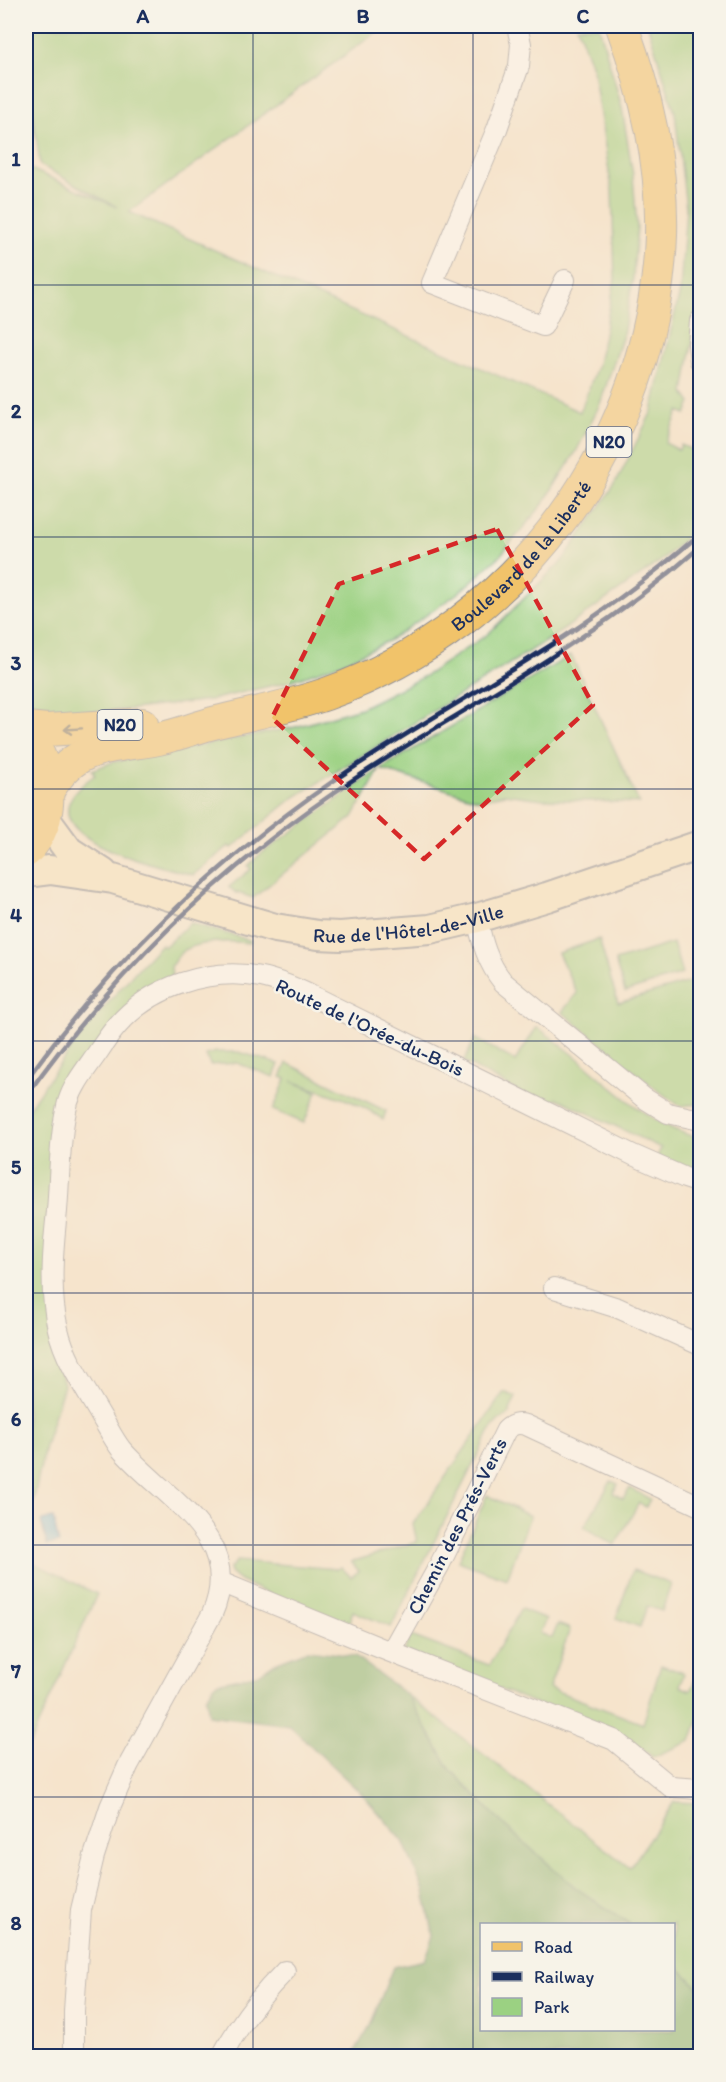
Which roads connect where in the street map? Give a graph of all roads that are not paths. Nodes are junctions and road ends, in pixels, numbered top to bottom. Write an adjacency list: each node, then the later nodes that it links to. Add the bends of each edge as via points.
1 (517, 26): 3 (street, via 521,44 519,66 497,129 432,283 543,326)
2 (622, 26): 6 (main road, Boulevard de la Liberté / N20, via 656,153 658,276 643,354 614,433 595,470 553,532 507,583 423,647 327,694)
3 (565, 280)
4 (700, 321): 5 (street)
5 (700, 361)
6 (215, 722): 7 (main road, Boulevard de la Liberté / N20, one-way to 7); 9 (main road, Boulevard de la Liberté / N20, via 86,754 58,775)
7 (26, 728)
8 (26, 734): 9 (main road, via 41,761 46,781)
9 (45, 805): 11 (main road, N20, via 36,839); 13 (main road, Rue de l'Hôtel-de-Ville, via 69,851)
10 (700, 845): 14 (main road, Rue de l'Hôtel-de-Ville)
11 (26, 851)
12 (26, 873): 13 (main road, Rue de l'Hôtel-de-Ville, via 50,870)
13 (113, 879): 14 (main road, Rue de l'Hôtel-de-Ville, via 260,924 318,936 430,929)
14 (477, 918): 15 (street, via 486,954 503,982 644,1098 668,1113)
15 (700, 1120)
16 (700, 1183): 20 (street, Route de l'Orée-du-Bois, via 623,1150 283,983 240,974 203,977 177,984 139,1006 117,1025 68,1101 54,1237 53,1283 58,1328 69,1360 120,1448 186,1510 209,1539 218,1557)
17 (554, 1288): 18 (street, via 618,1308)
18 (700, 1345)
19 (700, 1506): 21 (street, Chemin des Prés-Verts, via 526,1425 512,1425)
20 (220, 1582): 21 (street); 24 (street, via 212,1614 128,1766 94,1856 81,1910)
21 (391, 1652): 22 (street, via 614,1740 671,1787)
22 (700, 1789)
23 (285, 1971): 25 (street, via 261,1995)
24 (74, 2056)
25 (222, 2056)

